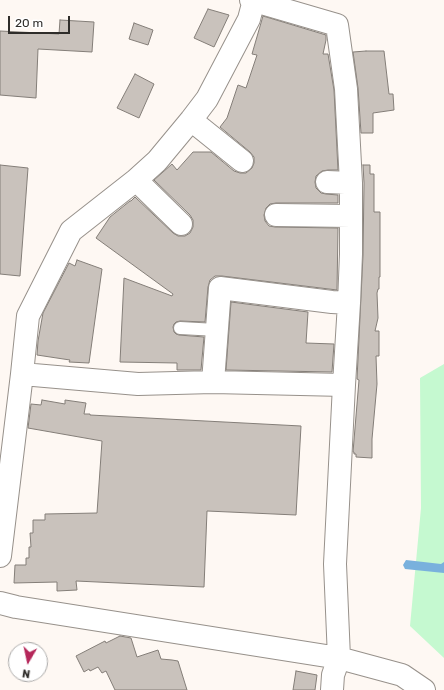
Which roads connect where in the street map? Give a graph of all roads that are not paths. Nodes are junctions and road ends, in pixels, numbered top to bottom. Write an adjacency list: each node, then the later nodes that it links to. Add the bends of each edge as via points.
1 (253, 0): 2 (street, via 248,19 207,99); 6 (street, via 337,25 346,88)
2 (190, 120): 3 (street); 4 (street, via 158,161)
3 (242, 161)
4 (136, 180): 9 (street); 13 (street, via 71,231 28,316)
5 (327, 182): 6 (street)
6 (351, 182): 8 (street)
7 (276, 215): 8 (street)
8 (351, 216): 10 (street)
9 (181, 224)
10 (349, 303): 12 (street, via 220,288); 15 (street)
11 (180, 328): 12 (lane)
12 (217, 330): 14 (street)
13 (22, 374): 14 (street, via 138,384); 16 (street)
14 (213, 382): 15 (street)
15 (344, 385): 18 (street, via 335,564)
16 (0, 556)
17 (0, 603): 18 (street)
18 (339, 658): 19 (street, via 333,675); 20 (street, via 402,675)
19 (332, 690)
20 (424, 690)

